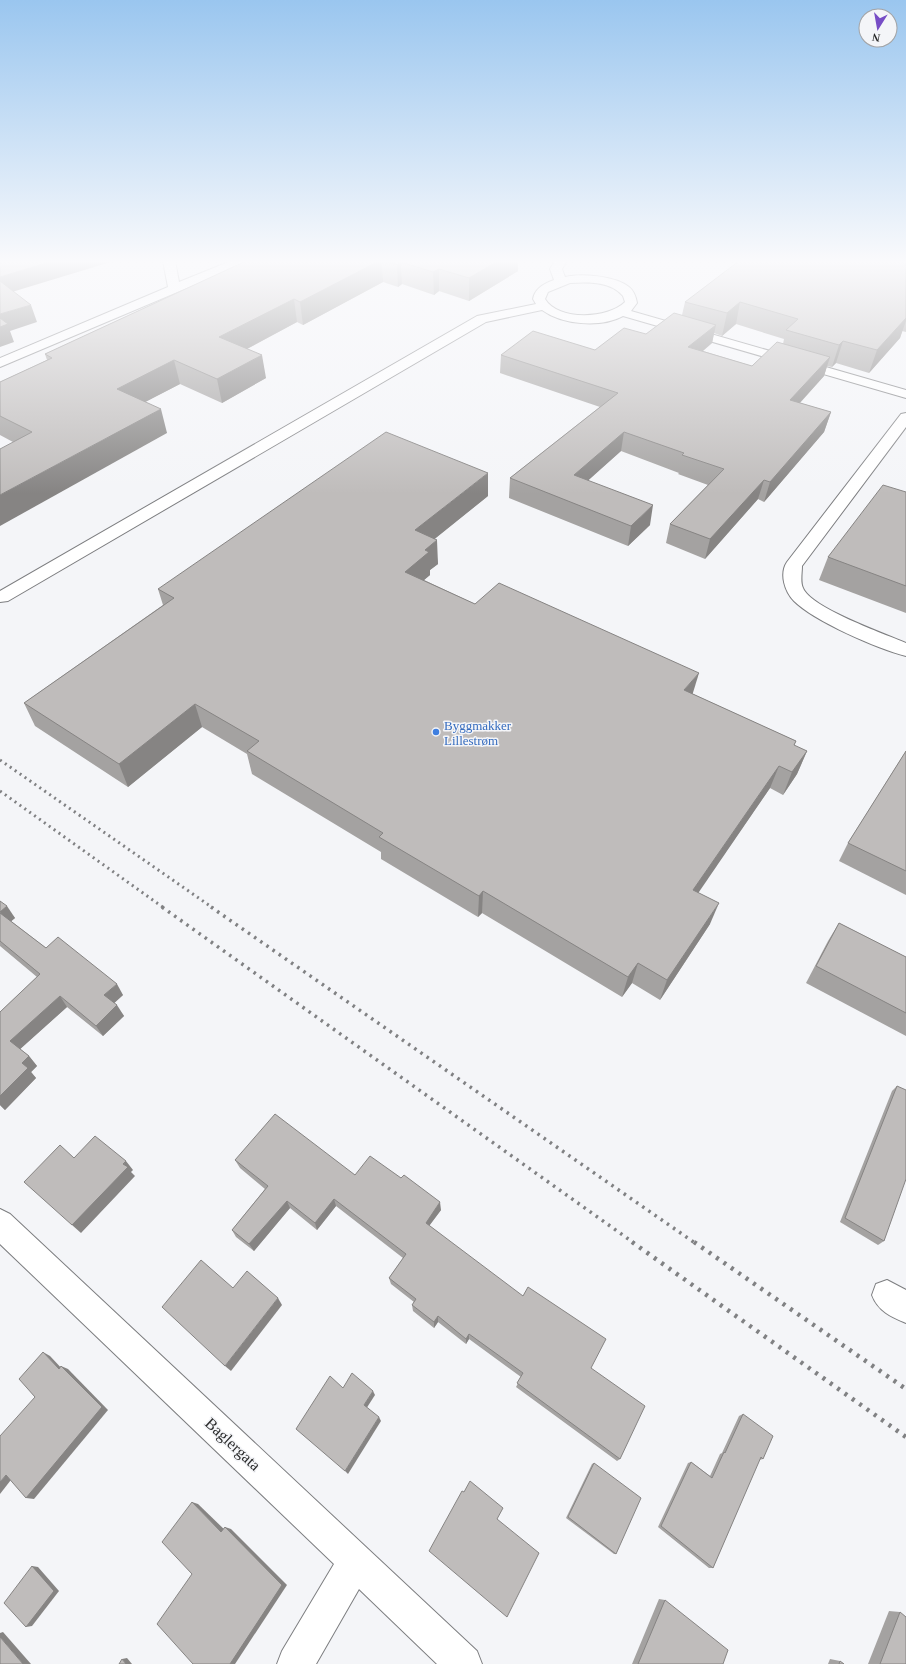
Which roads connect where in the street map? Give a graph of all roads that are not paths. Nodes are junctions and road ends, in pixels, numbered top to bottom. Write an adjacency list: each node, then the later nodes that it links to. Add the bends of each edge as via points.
1 (57, 339): 4 (street)
2 (448, 339): 7 (street)
3 (714, 339): 5 (street)
4 (0, 363)
5 (906, 394)
6 (906, 417): 8 (street, via 792,566 794,589 806,603 830,618)
7 (2, 597)
8 (906, 650)
9 (0, 1224): 10 (street, Baglergata)
10 (356, 1560): 11 (street); 12 (street, Baglergata)
11 (295, 1664)
12 (464, 1664)

